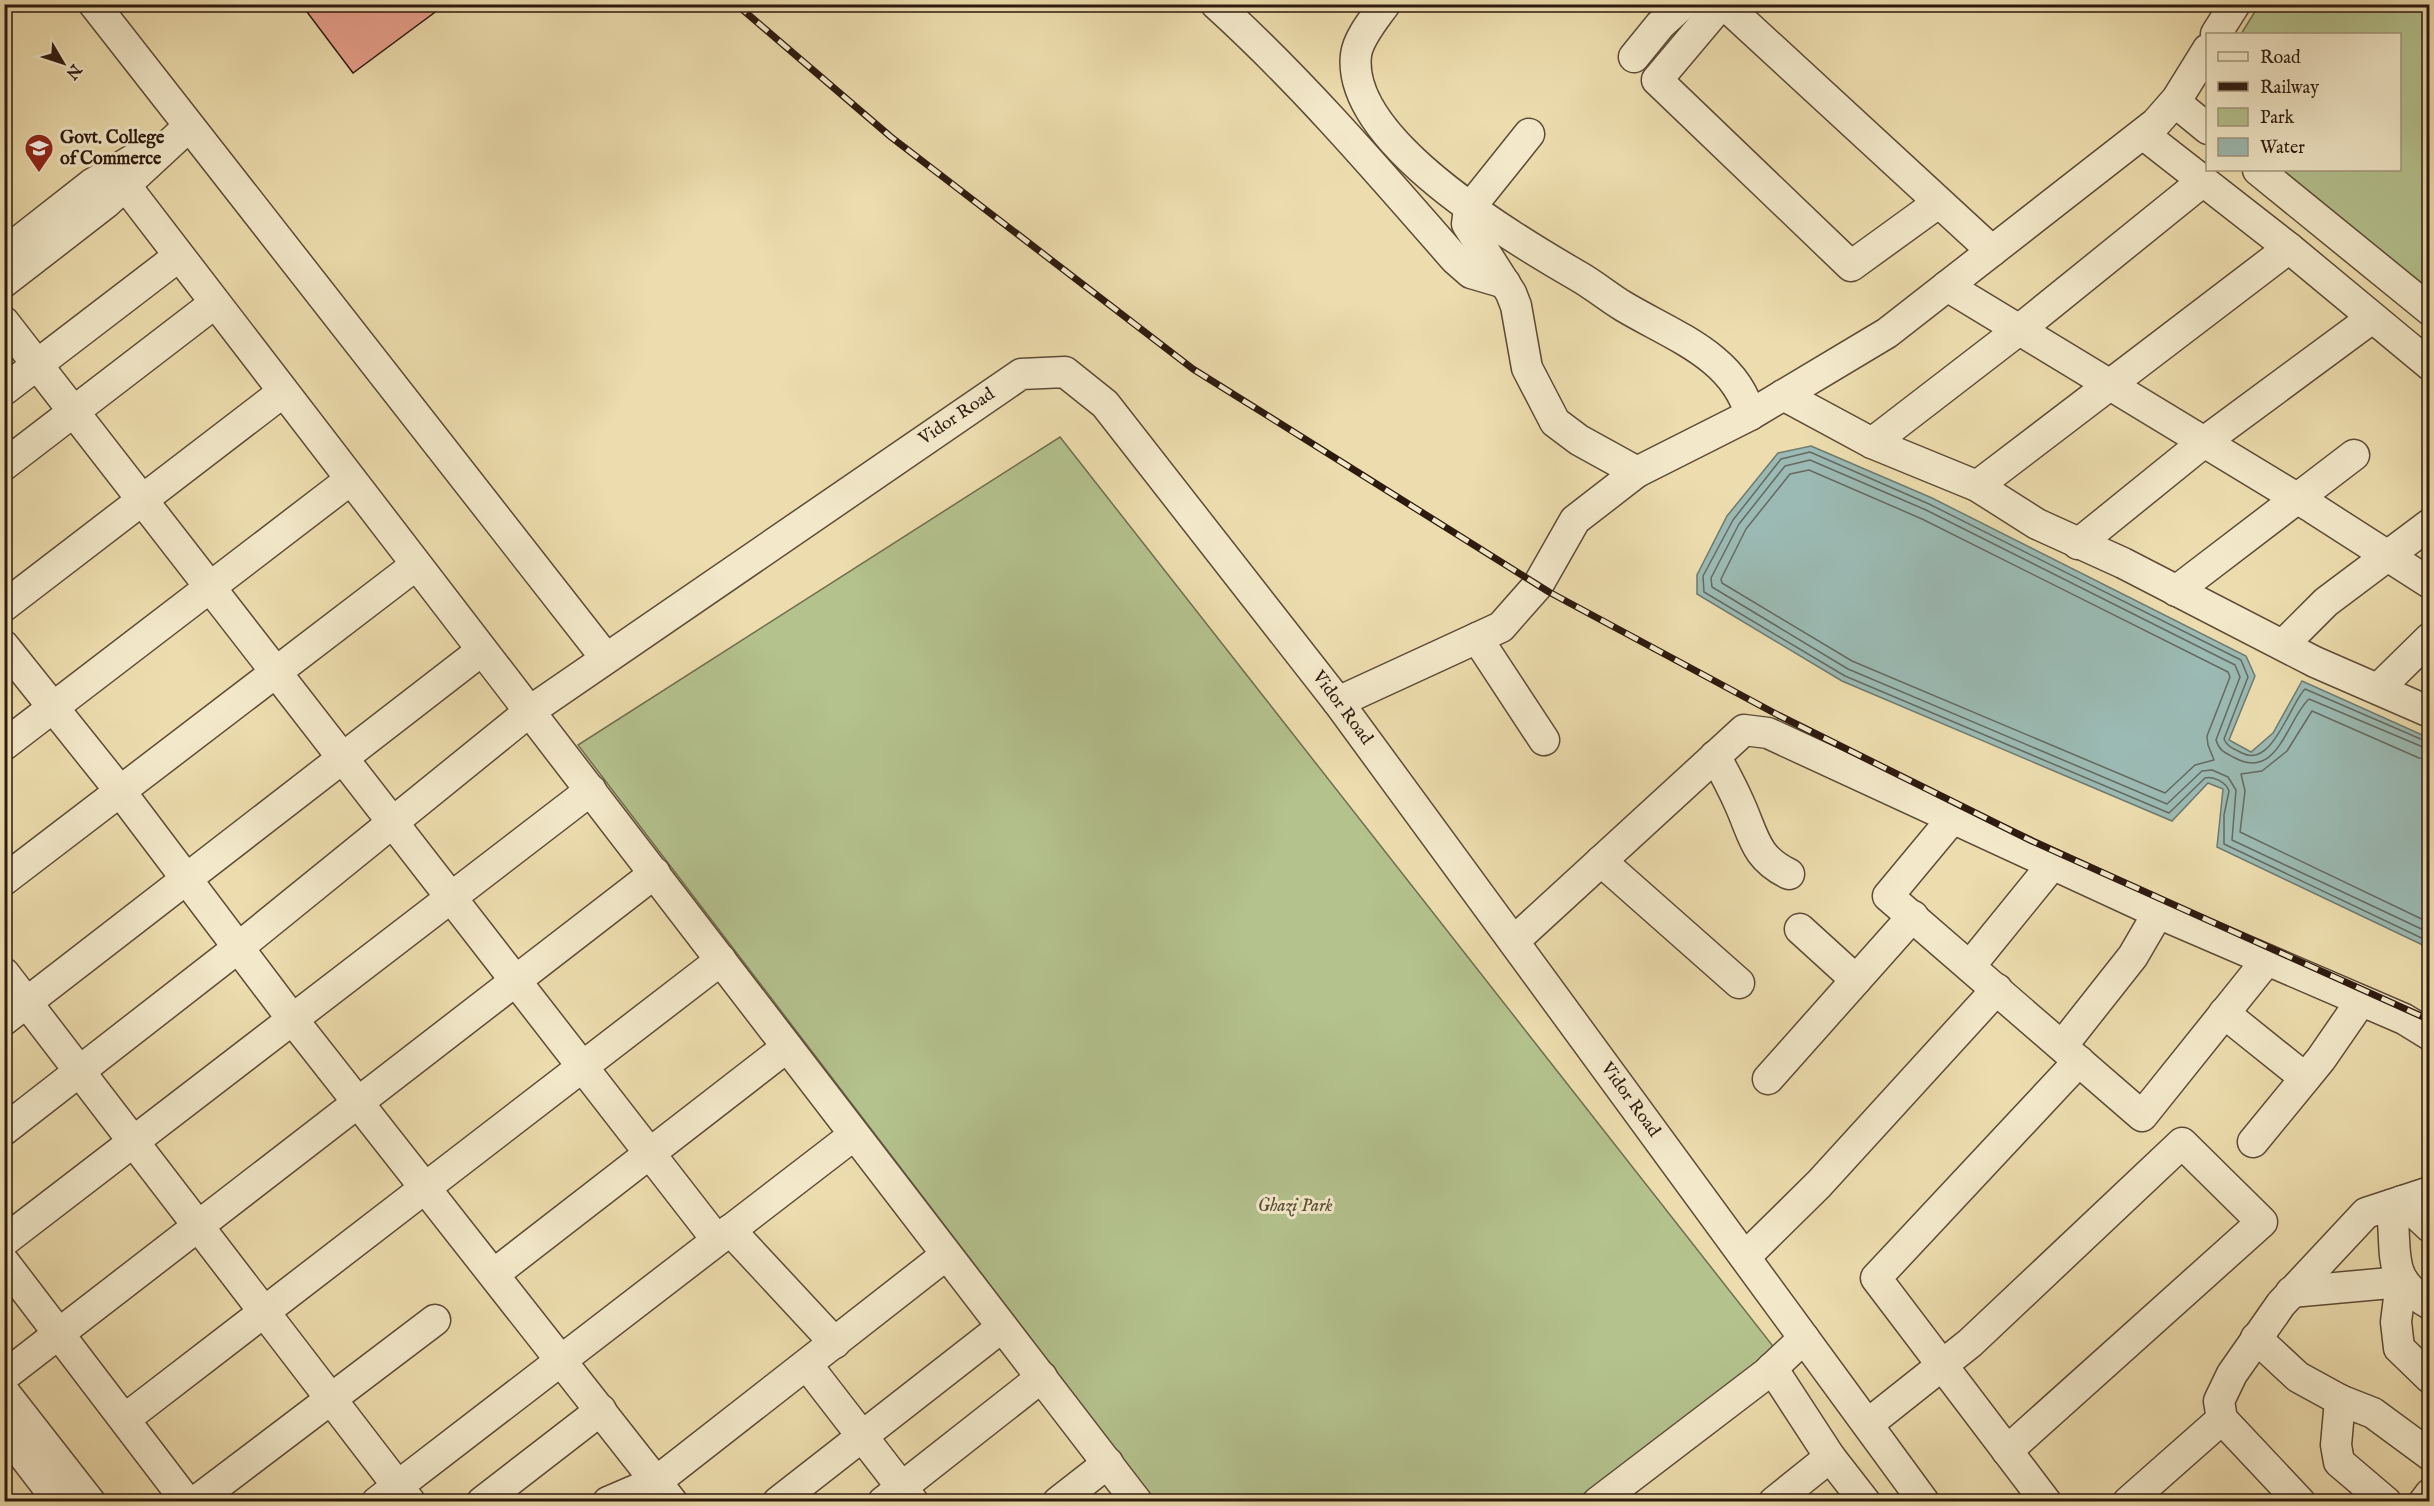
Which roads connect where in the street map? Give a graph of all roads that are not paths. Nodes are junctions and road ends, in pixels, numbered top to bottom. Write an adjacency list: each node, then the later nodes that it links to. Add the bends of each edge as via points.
1 (94, 4): 11 (street)
2 (1216, 4): 25 (street, via 1355,145 1455,259 1471,273)
3 (1385, 4): 19 (street, via 1356,52 1355,72 1371,115)
4 (1683, 4): 9 (street)
5 (1722, 4): 18 (street); 18 (street, via 1657,80 1851,266)
6 (2235, 4): 7 (street)
7 (2217, 33)
8 (2206, 52): 10 (street)
9 (1634, 57)
10 (2175, 102): 12 (street); 14 (street)
11 (188, 127): 17 (street); 22 (street, via 92,184); 62 (street)
12 (2206, 127)
13 (1529, 134): 19 (street)
14 (2143, 134): 16 (street); 21 (street)
15 (2259, 171): 28 (street)
16 (2203, 181): 20 (street); 31 (street)
17 (125, 185): 23 (street); 24 (street)
18 (1938, 203): 21 (street)
19 (1469, 209): 25 (street, via 1467,224); 39 (street, via 1714,359 1746,398)
20 (2289, 248): 29 (street); 34 (street)
21 (1992, 251): 26 (street)
22 (4, 253)
23 (179, 256): 27 (street); 32 (street)
24 (4, 282)
25 (1505, 283): 44 (street, via 1516,306 1527,368 1555,422)
26 (1947, 286): 31 (street); 37 (street, via 1887,333)
27 (215, 303): 36 (street); 38 (street)
28 (2430, 310)
29 (2373, 318): 33 (street); 40 (street)
30 (4, 322): 32 (street)
31 (2020, 329): 34 (street); 41 (street)
32 (38, 364): 35 (street); 38 (street)
33 (2430, 365)
34 (2111, 385): 40 (street); 46 (street)
35 (4, 390)
36 (283, 392): 45 (street); 48 (street)
37 (1783, 395): 39 (street); 41 (street)
38 (74, 411): 43 (street); 48 (street)
39 (1750, 415): 44 (street)
40 (2204, 442): 47 (street); 50 (street)
41 (1872, 443): 46 (street)
42 (2354, 454): 47 (street)
43 (4, 465)
44 (1637, 472): 57 (street, via 1575,520 1538,585 1501,627)
45 (350, 480): 52 (street); 54 (street)
46 (1977, 486): 50 (street, via 2037,524)
47 (2296, 498): 51 (street); 55 (street)
48 (142, 500): 54 (street); 56 (street)
49 (2430, 524): 51 (street)
50 (2078, 544): 55 (street)
51 (2386, 555): 53 (street); 59 (street, via 2326,602)
52 (416, 566): 61 (street); 63 (street)
53 (2430, 583)
54 (210, 586): 63 (street); 66 (street)
55 (2176, 591): 59 (street)
56 (4, 606)
57 (1477, 638): 65 (street); 69 (street)
58 (2430, 638): 64 (street)
59 (2283, 645): 64 (street)
60 (4, 646): 66 (street)
61 (481, 651): 67 (street); 72 (street)
62 (605, 657): 65 (street, Vidor Road, via 1021,374 1065,372 1105,404); 67 (street, Vidor Road)
63 (276, 672): 72 (street); 74 (street)
64 (2378, 689): 68 (street)
65 (1338, 702): 87 (street, Vidor Road)
66 (55, 708): 70 (street); 74 (street)
67 (530, 711): 73 (street); 76 (street, Vidor Road)
68 (2430, 712)
69 (1544, 740)
70 (4, 745)
71 (1715, 756): 75 (street, via 1744,729 1768,733); 77 (street); 80 (street, via 1754,844 1775,868)
72 (343, 758): 76 (street); 81 (street)
73 (591, 790): 79 (street); 83 (street)
74 (120, 791): 81 (street); 82 (street)
75 (1952, 819): 78 (street); 85 (street, via 1888,896)
76 (392, 822): 83 (street); 88 (street, Vidor Road)
77 (1601, 861): 87 (street); 95 (street)
78 (2052, 865): 84 (street); 91 (street)
79 (655, 873): 89 (street); 94 (street)
80 (1789, 874)
81 (187, 878): 88 (street); 98 (street)
82 (4, 880)
83 (451, 898): 94 (street); 100 (street)
84 (2158, 913): 90 (street); 103 (street)
85 (1913, 916): 91 (street); 93 (street)
86 (1800, 929): 93 (street)
87 (1514, 941): 121 (street, Vidor Road)
88 (238, 946): 100 (street); 105 (street, Vidor Road)
89 (721, 960): 102 (street); 104 (street)
90 (2267, 960): 97 (street); 99 (street)
91 (1970, 966): 96 (street)
92 (4, 973): 98 (street)
93 (1856, 980): 107 (street)
94 (516, 981): 104 (street); 108 (street)
95 (1739, 983)
96 (1997, 989): 103 (street); 121 (street, via 1819,1184)
97 (2361, 1001): 101 (street); 106 (street)
98 (16, 1011): 105 (street)
99 (2224, 1013): 103 (street, via 2142,1116); 106 (street)
100 (293, 1020): 108 (street); 111 (street)
101 (2430, 1035)
102 (787, 1047): 110 (street); 113 (street)
103 (2071, 1054): 136 (street, via 1876,1278)
104 (583, 1067): 113 (street); 114 (street)
105 (81, 1070): 109 (street, Vidor Road); 111 (street)
106 (2305, 1078): 112 (street)
107 (1768, 1079)
108 (359, 1103): 114 (street); 116 (street)
109 (4, 1130)
110 (854, 1135): 118 (street); 120 (street)
111 (135, 1141): 116 (street); 119 (street)
112 (2253, 1142)
113 (650, 1153): 118 (street); 123 (street)
114 (426, 1188): 123 (street); 127 (street)
115 (2408, 1199): 117 (street); 124 (street, via 2396,1232 2394,1257); 125 (street, via 2366,1213)
116 (200, 1226): 127 (street); 130 (street)
117 (2430, 1227)
118 (724, 1235): 133 (street); 134 (street)
119 (4, 1241)
120 (946, 1255): 129 (street); 133 (street)
121 (1745, 1257): 131 (street, Vidor Road)
122 (4, 1262): 130 (street)
123 (494, 1274): 134 (street)
124 (2401, 1282): 125 (street); 126 (street, via 2414,1296); 140 (street, via 2396,1322 2399,1348)
125 (2291, 1292): 132 (street)
126 (2430, 1304)
127 (265, 1312): 142 (street); 145 (street)
128 (435, 1320): 142 (street)
129 (1002, 1327): 139 (street); 149 (street)
130 (59, 1334): 138 (street); 145 (street)
131 (1804, 1338): 137 (street); 147 (street, Vidor Road)
132 (2256, 1338): 143 (street, via 2298,1377); 146 (street, via 2219,1401)
133 (835, 1343): 135 (street)
134 (561, 1360): 144 (street); 156 (street)
135 (807, 1365): 149 (street); 155 (street)
136 (1941, 1365): 147 (street); 150 (street); 150 (street, via 1970,1343 2182,1143 2262,1222)
137 (1772, 1368): 152 (street); 168 (street)
138 (4, 1376)
139 (1042, 1377): 153 (street); 158 (street)
140 (2430, 1378)
141 (4, 1392): 160 (street)
142 (332, 1399): 156 (street); 162 (street)
143 (2340, 1400): 151 (street, via 2373,1413); 174 (street, via 2338,1462)
144 (601, 1410): 155 (street); 163 (street)
145 (125, 1419): 161 (street)
146 (2222, 1419): 157 (street); 173 (street)
147 (1868, 1424): 171 (street, Vidor Road)
148 (4, 1430): 159 (street)
149 (863, 1436): 158 (street); 165 (street)
150 (2007, 1451): 172 (street)
151 (2430, 1455)
152 (1830, 1457): 169 (street); 170 (street)
153 (1108, 1463): 166 (street); 167 (street)
154 (2430, 1494): 175 (street)
155 (656, 1495): 164 (street)
156 (394, 1496)
157 (2286, 1496)
158 (899, 1497)
159 (59, 1502)
160 (90, 1502)
161 (188, 1502)
162 (195, 1502)
163 (482, 1502)
164 (608, 1502)
165 (778, 1502)
166 (1058, 1502)
167 (1137, 1502)
168 (1598, 1502)
169 (1774, 1502)
170 (1865, 1502)
171 (1924, 1502)
172 (2046, 1502)
173 (2128, 1502)
174 (2386, 1502)
175 (2424, 1502)

